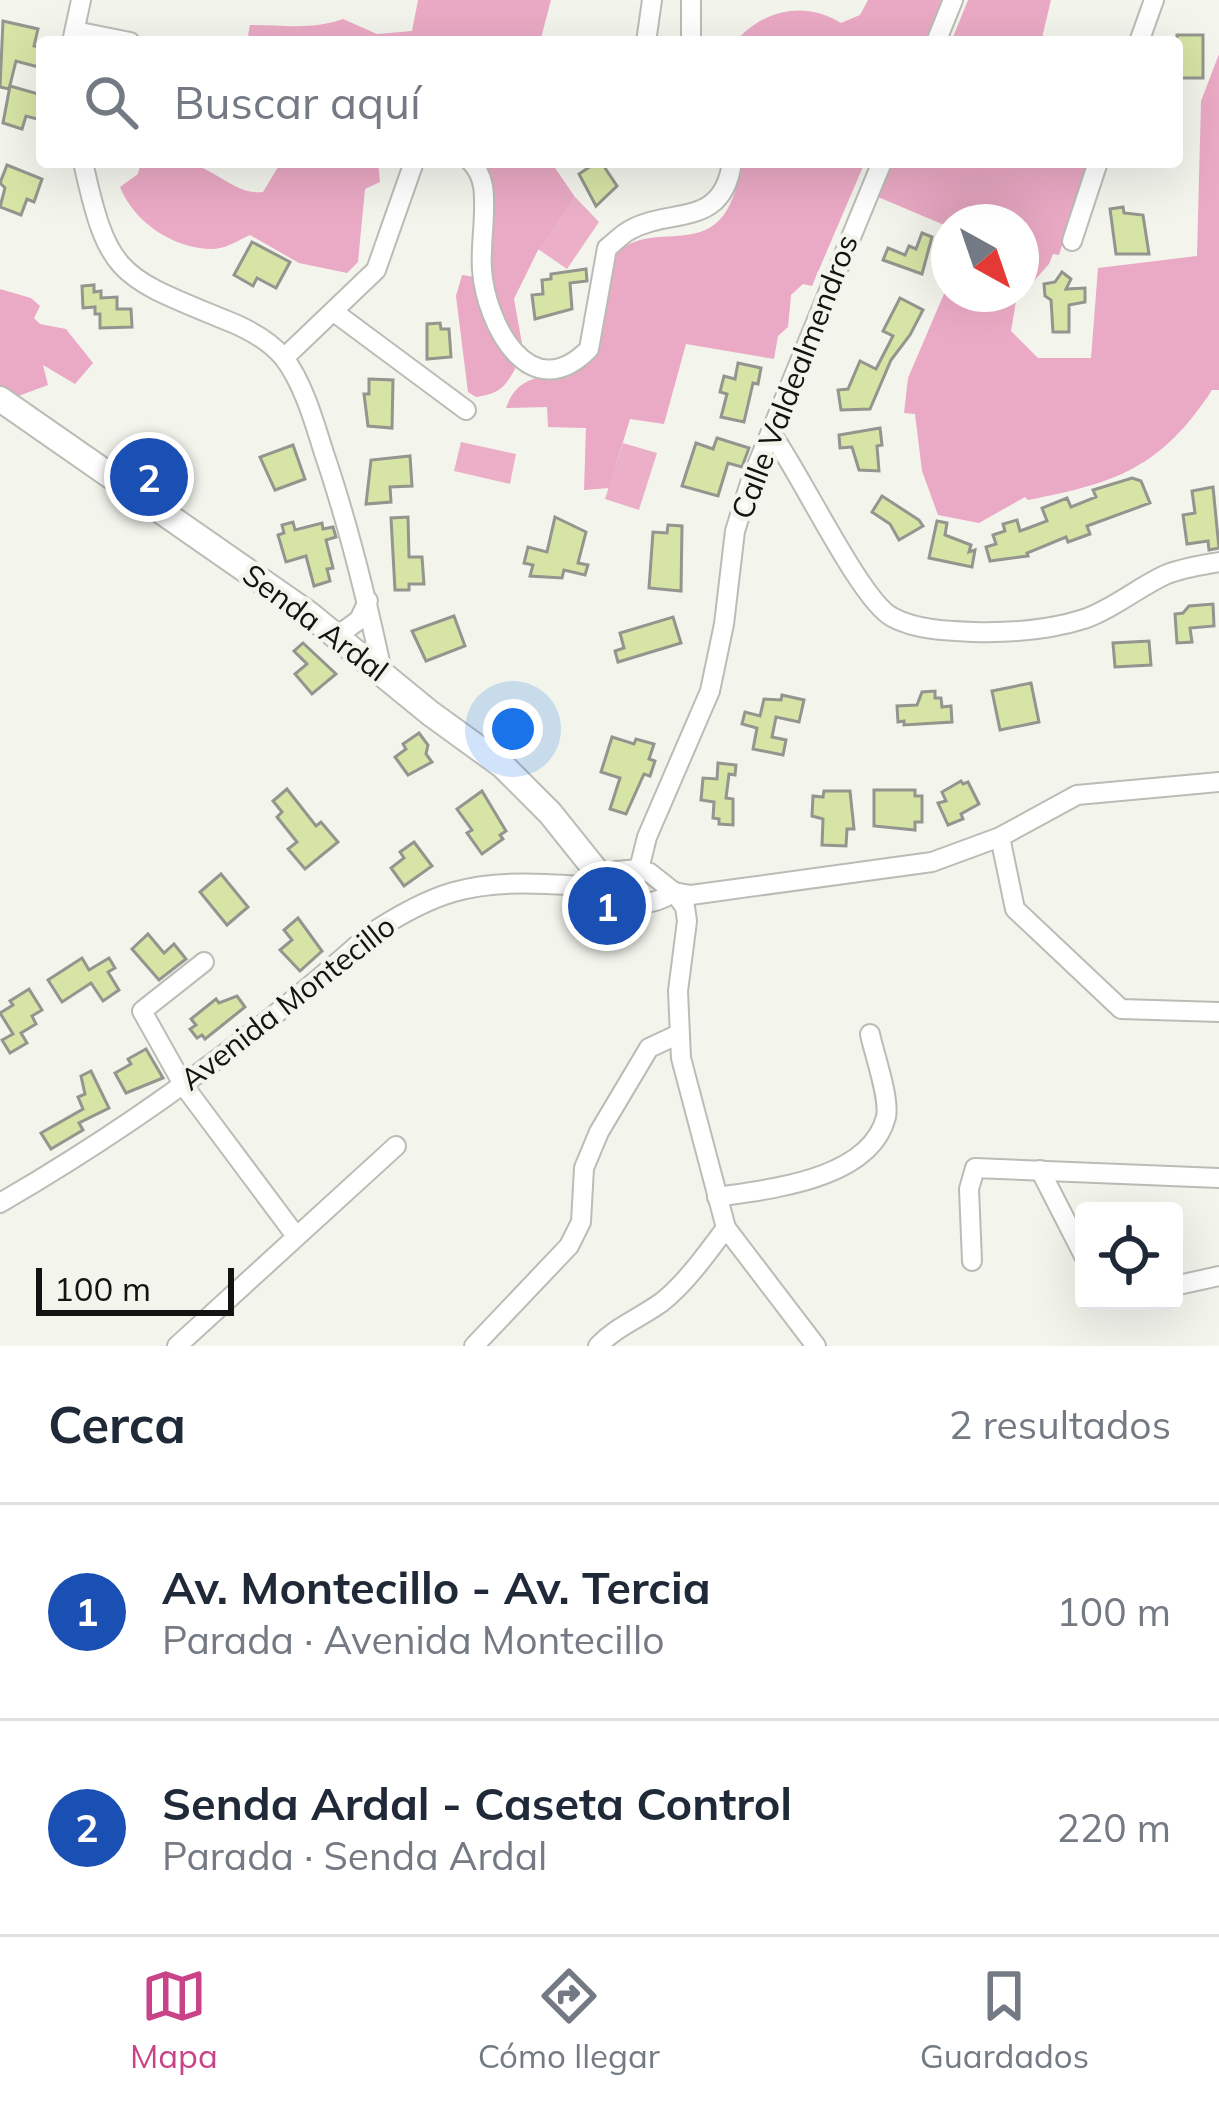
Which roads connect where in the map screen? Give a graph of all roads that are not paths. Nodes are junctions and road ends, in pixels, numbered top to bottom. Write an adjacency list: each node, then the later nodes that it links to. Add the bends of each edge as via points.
1 (81, 0): 6 (street)
2 (652, 0): 7 (street)
3 (691, 0): 8 (street)
4 (953, 0): 9 (street)
5 (1154, 0): 10 (street)
6 (74, 36)
7 (647, 36)
8 (691, 36)
9 (938, 36)
10 (1141, 36)
11 (84, 168): 19 (street, via 100,232 127,272 236,324)
12 (412, 168): 18 (street, via 376,269)
13 (477, 168): 14 (street, via 487,302 520,358 541,370 565,367 589,349 608,248 631,229 708,208)
14 (730, 168)
15 (880, 168): 22 (street, Calle Valdealmendros)
16 (1096, 168): 17 (street)
17 (1072, 242)
18 (334, 312): 19 (street); 21 (street)
19 (284, 358): 24 (street, via 315,425)
20 (0, 399): 25 (main road, Senda Ardal)
21 (466, 410)
22 (771, 433): 23 (street, via 872,601 914,626 1034,630 1083,619 1165,575); 29 (street, Calle Valdealmendros, via 735,531 710,691)
23 (1219, 562)
24 (368, 601): 25 (street); 26 (street)
25 (337, 636): 26 (main road, Senda Ardal)
26 (382, 671): 30 (main road, Senda Ardal, via 530,790)
27 (1219, 782): 28 (street, via 1077,795)
28 (1000, 837): 31 (street, via 932,862); 33 (street, via 1015,909 1121,1009)
29 (639, 869): 30 (street, via 616,871); 31 (street)
30 (602, 885): 31 (street, Avenida Montecillo, via 614,900 661,902); 36 (street, Avenida Montecillo, via 478,884 399,915)
31 (674, 892): 34 (street, via 687,921)
32 (204, 962): 36 (street, via 142,1010)
33 (1219, 1012)
34 (679, 1034): 40 (street); 49 (street, via 649,1048 599,1132 569,1246)
35 (870, 1034): 40 (street, via 887,1112 876,1141 800,1184)
36 (184, 1086): 41 (street, Avenida Montecillo); 43 (street)
37 (397, 1146): 43 (street)
38 (1040, 1170): 39 (street); 44 (street); 45 (street, via 975,1168)
39 (1219, 1178)
40 (717, 1197): 42 (street)
41 (0, 1203)
42 (726, 1228): 50 (street, via 662,1302); 51 (street)
43 (296, 1236): 48 (street)
44 (1075, 1238)
45 (973, 1261)
46 (1219, 1276): 47 (street)
47 (1183, 1284)
48 (177, 1346)
49 (474, 1346)
50 (598, 1346)
51 (816, 1346)

